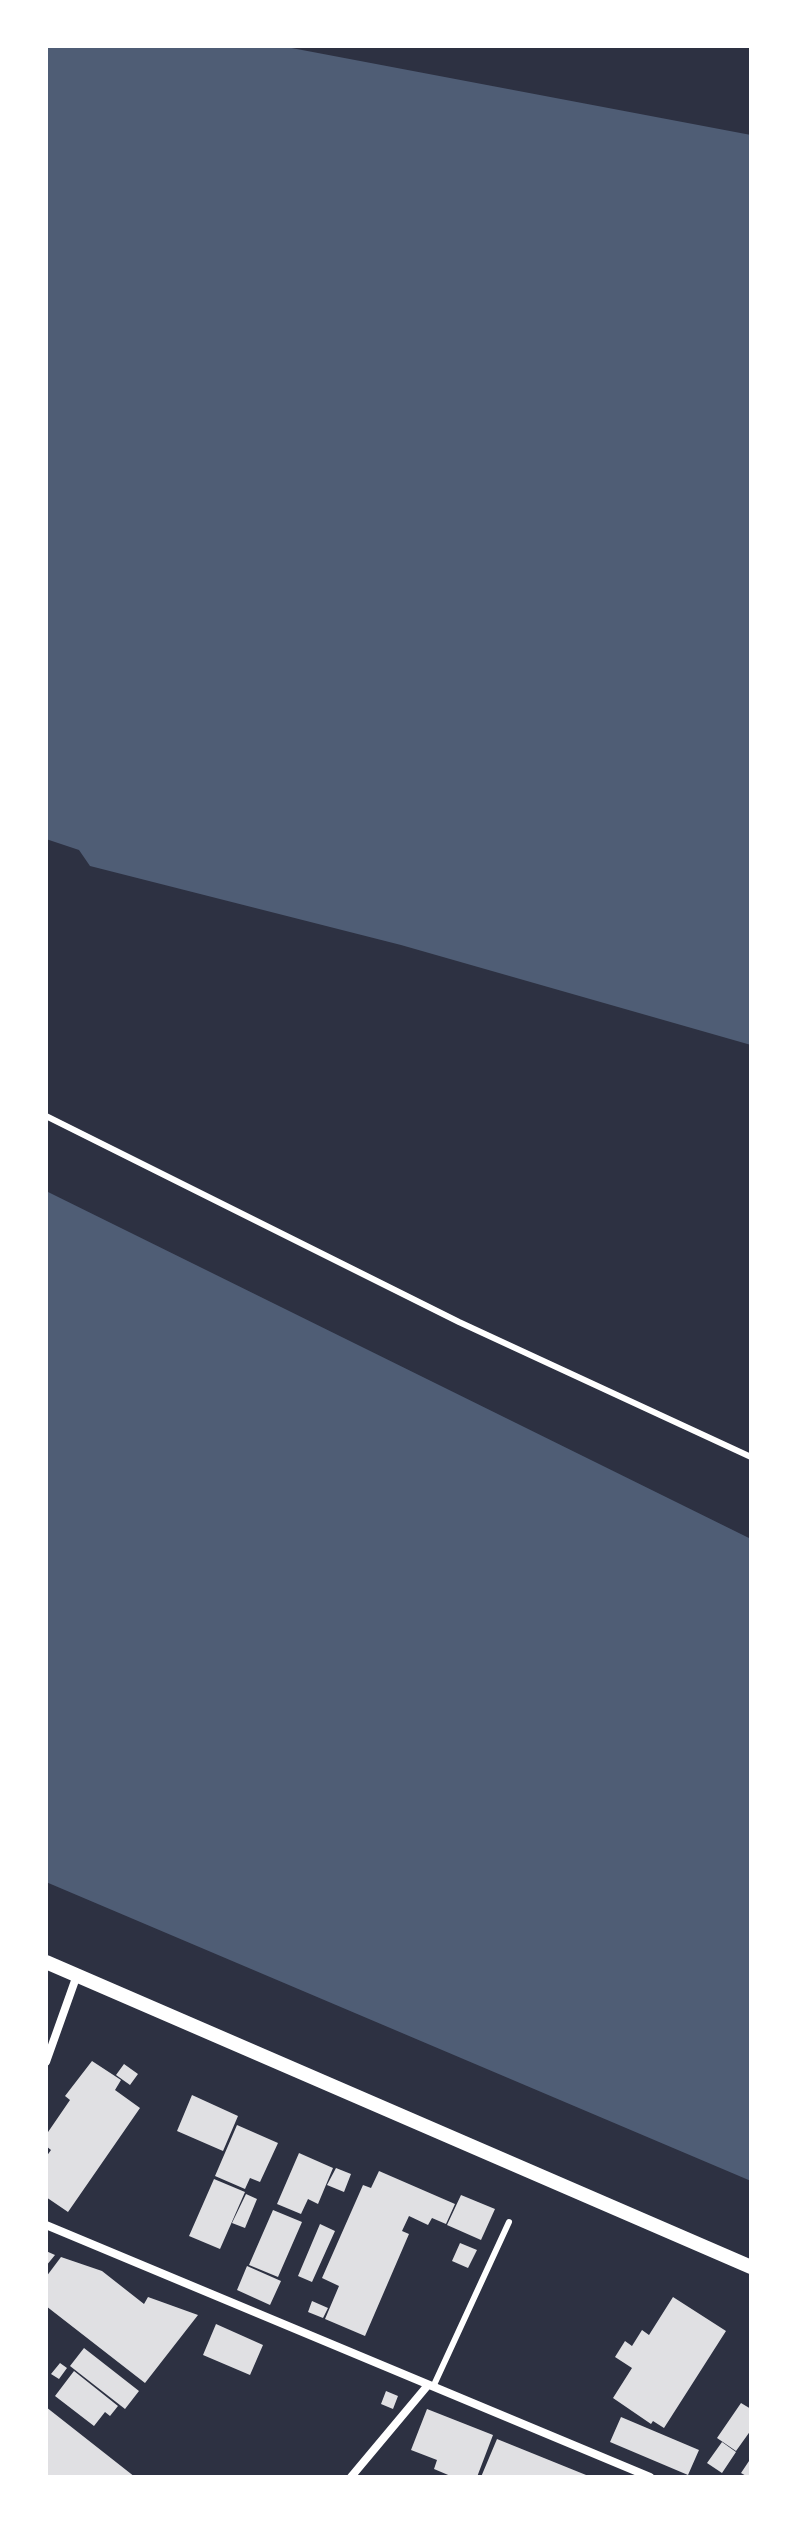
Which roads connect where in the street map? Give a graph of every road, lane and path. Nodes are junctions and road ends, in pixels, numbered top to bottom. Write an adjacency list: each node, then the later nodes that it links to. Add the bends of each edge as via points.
1 (46, 1116): 2 (lane, via 459,1322)
2 (751, 1457)
3 (46, 1962): 4 (street)
4 (77, 1975): 5 (street); 8 (street)
5 (46, 2062)
6 (509, 2222): 9 (lane)
7 (46, 2225): 9 (street)
8 (751, 2267)
9 (430, 2386): 10 (street); 11 (street)
10 (351, 2477)
11 (650, 2477)

